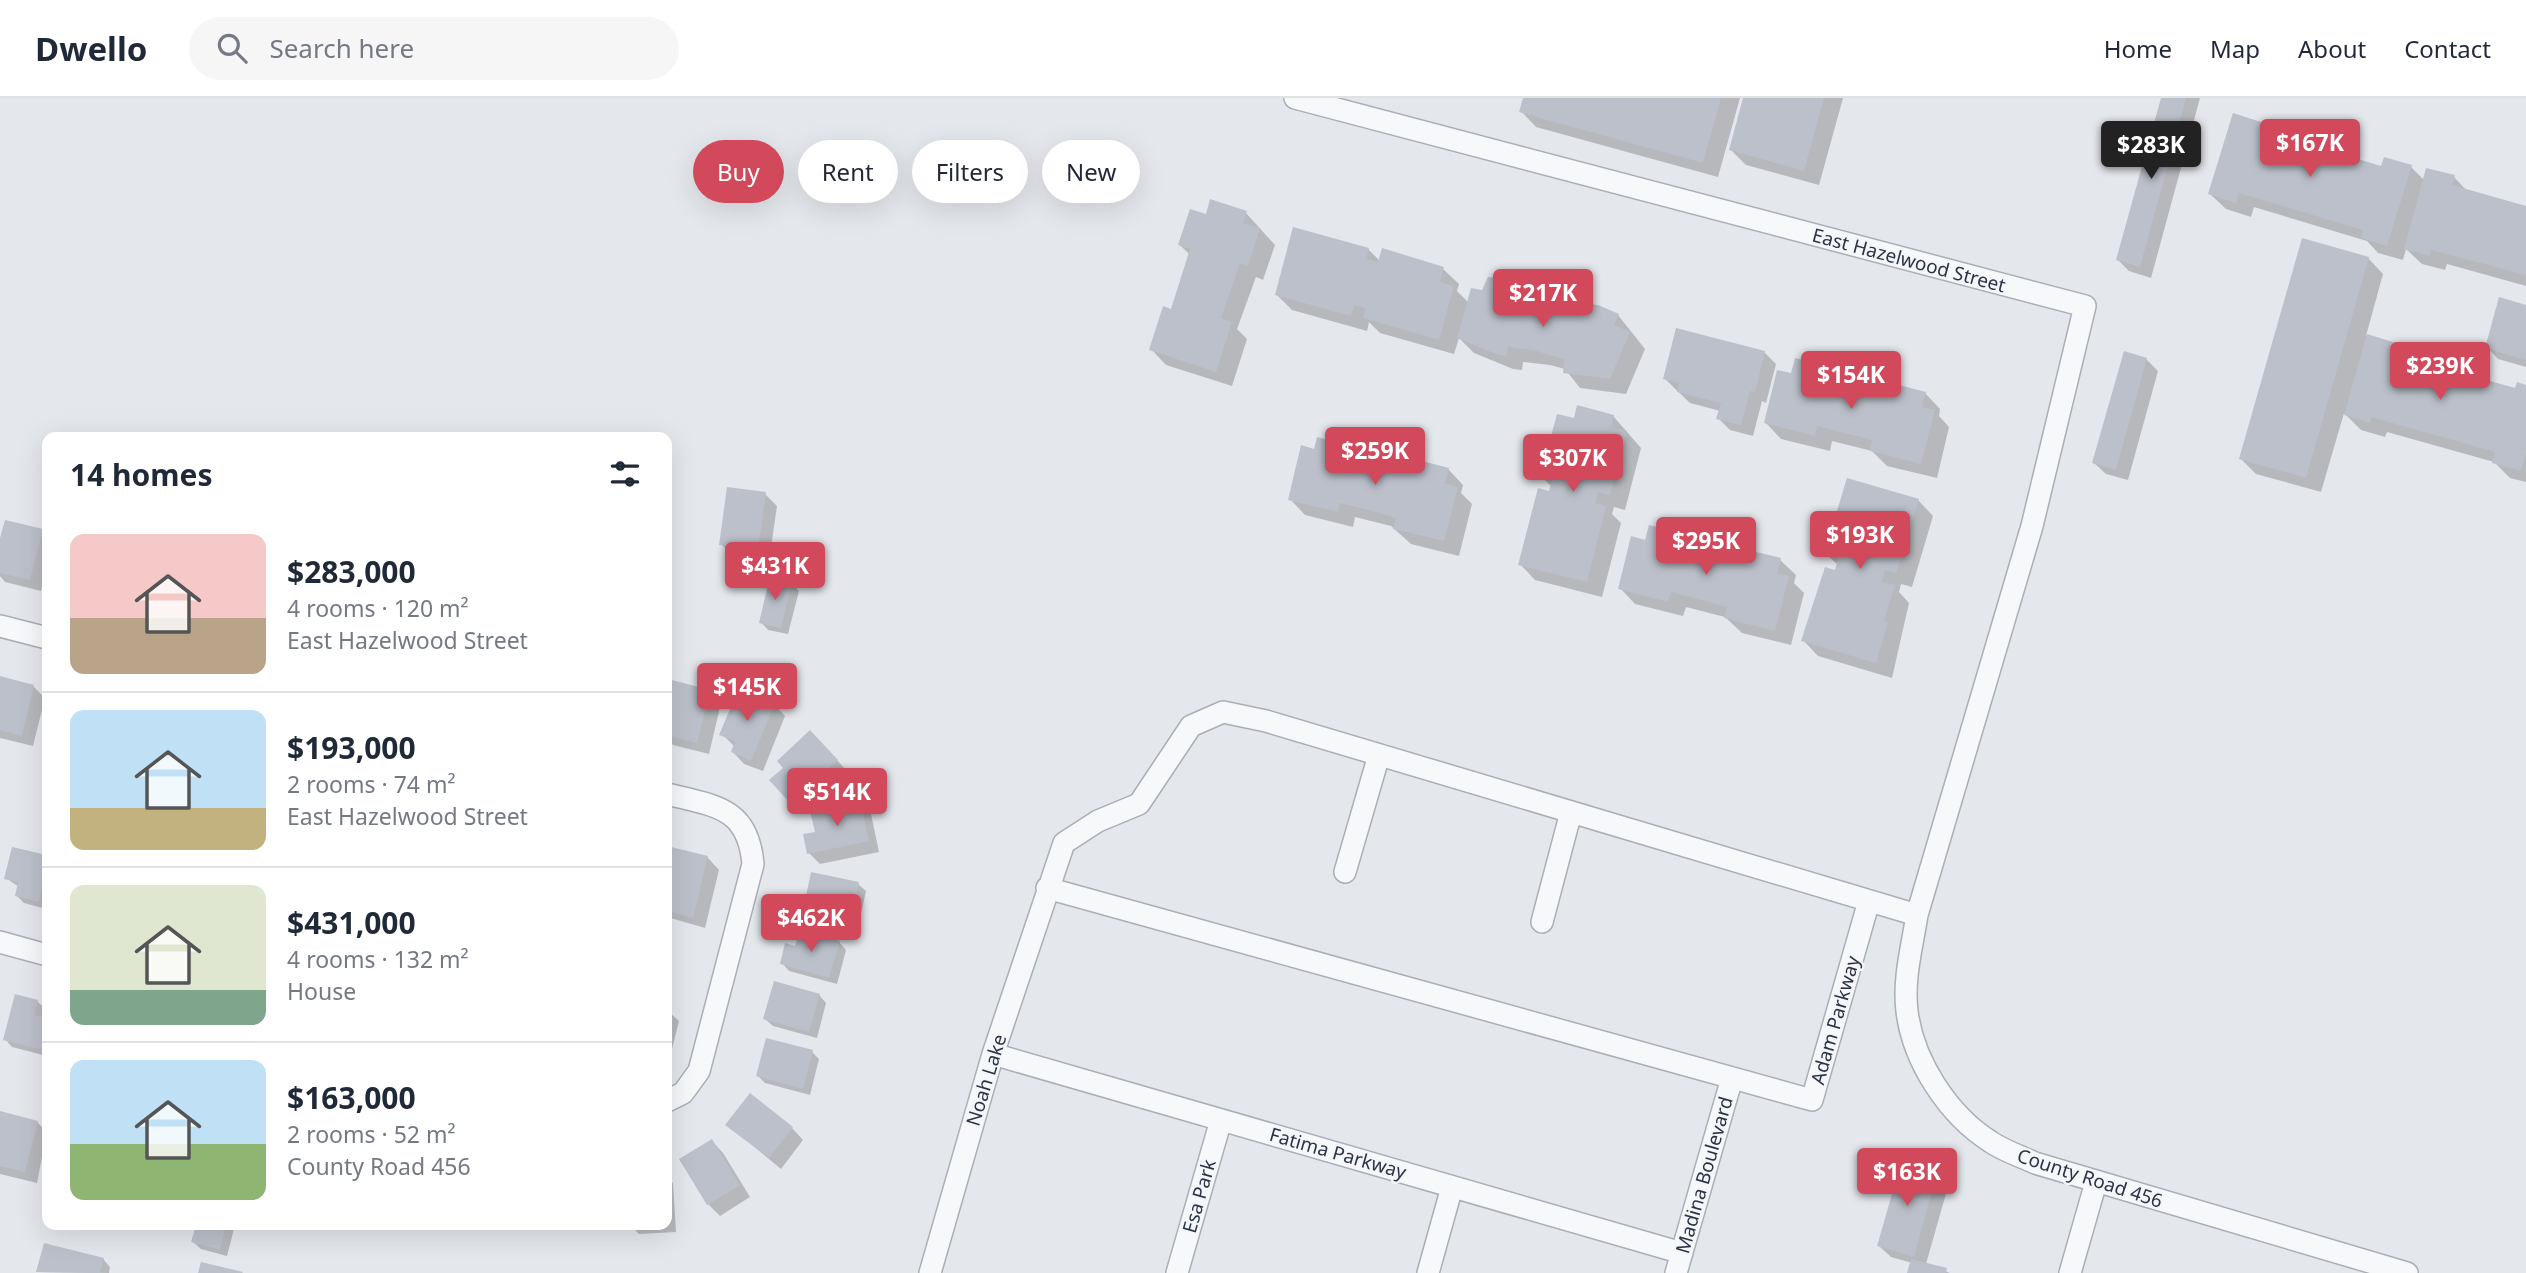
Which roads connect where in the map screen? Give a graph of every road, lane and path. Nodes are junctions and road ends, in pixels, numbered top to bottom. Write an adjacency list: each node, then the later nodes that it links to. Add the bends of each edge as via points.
1 (1295, 98): 4 (street, East Hazelwood Street, via 2085,306 2032,527)
2 (0, 626): 3 (street)
3 (42, 637)
4 (1967, 744): 11 (street, County Road 456)
5 (1379, 755): 7 (street, Noah Lake); 8 (street); 9 (street, Noah Lake, via 1223,712 1191,726 1139,804 1098,821 1064,843)
6 (672, 795): 17 (street, via 709,804 738,820 751,839 753,863 699,1071 683,1093)
7 (1571, 812): 10 (street, Noah Lake); 12 (street)
8 (1345, 872)
9 (1047, 888): 15 (street, Noah Lake); 16 (street)
10 (1869, 901): 11 (street, Noah Lake); 16 (street, Adam Parkway, via 1812,1100)
11 (1917, 915): 19 (street, County Road 456, via 1907,972 1907,1012 1919,1055 1939,1090 1962,1120 1992,1143 2035,1163)
12 (1542, 922)
13 (0, 942): 14 (street)
14 (42, 954)
15 (993, 1054): 18 (street, Fatima Parkway); 22 (street, Noah Lake)
16 (1732, 1077): 21 (street, Madina Boulevard)
17 (672, 1098)
18 (1221, 1119): 20 (street, Fatima Parkway); 23 (street, Esa Park)
19 (2096, 1182): 25 (street); 26 (street, County Road 456)
20 (1452, 1186): 21 (street, Fatima Parkway); 24 (street)
21 (1679, 1263)
22 (930, 1273)
23 (1177, 1273)
24 (1428, 1273)
25 (2070, 1273)
26 (2407, 1273)

